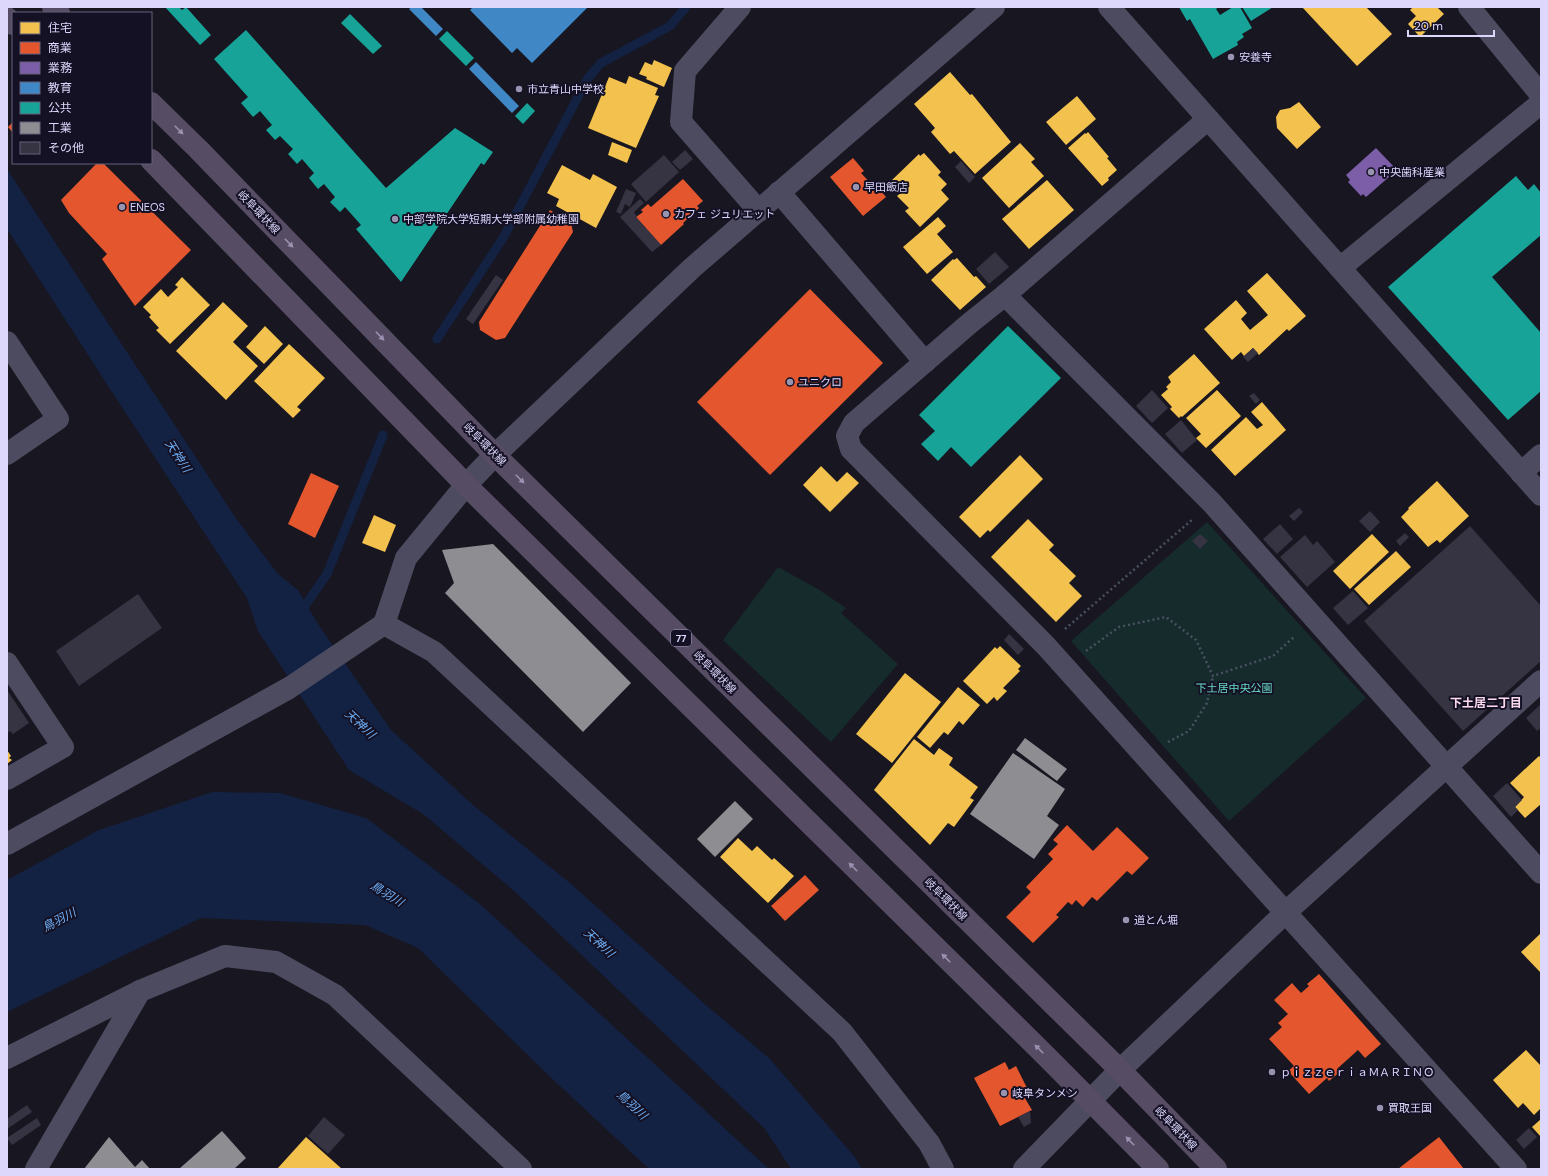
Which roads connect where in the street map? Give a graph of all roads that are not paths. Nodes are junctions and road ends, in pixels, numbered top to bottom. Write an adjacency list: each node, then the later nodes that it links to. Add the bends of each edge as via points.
1 (740, 7): 11 (street, via 685,71 681,122)
2 (994, 7): 10 (street)
3 (1109, 7): 8 (street)
4 (1469, 7): 5 (street)
5 (1541, 95)
6 (1541, 103): 12 (street)
7 (152, 104): 17 (main road, 岐阜環状線 / 77, one-way to 17)
8 (1208, 119): 12 (street); 13 (street)
9 (152, 161): 20 (main road)
10 (779, 192): 11 (street); 15 (street)
11 (759, 211): 17 (street, via 692,268)
12 (1340, 268): 19 (street)
13 (1005, 295): 15 (street); 25 (street, via 1212,503)
14 (7, 342): 16 (street, via 58,419)
15 (926, 362): 29 (street, via 854,423 847,436 851,449 1046,646)
16 (7, 454)
17 (495, 455): 20 (street); 32 (main road, 岐阜環状線 / 77, one-way to 32)
18 (1541, 455): 19 (street)
19 (1521, 472): 21 (street)
20 (466, 485): 22 (street, via 406,558); 33 (main road, one-way to 20)
21 (1541, 495)
22 (384, 624): 27 (street, via 289,688); 36 (street, via 434,652 842,1032 929,1143)
23 (7, 663): 26 (street, via 63,748)
24 (1541, 681): 25 (street)
25 (1446, 767): 28 (street); 29 (street)
26 (7, 779)
27 (7, 844)
28 (1541, 873)
29 (1285, 913): 32 (street); 40 (street)
30 (140, 991): 31 (street); 34 (street); 35 (street, via 225,956 276,962 335,995)
31 (7, 1058)
32 (1120, 1070): 33 (street); 39 (main road, 岐阜環状線 / 77)
33 (1090, 1100): 37 (street); 38 (main road, one-way to 33)
34 (36, 1169)
35 (521, 1169)
36 (943, 1169)
37 (1024, 1169)
38 (1158, 1169)
39 (1216, 1169)
40 (1516, 1169)

